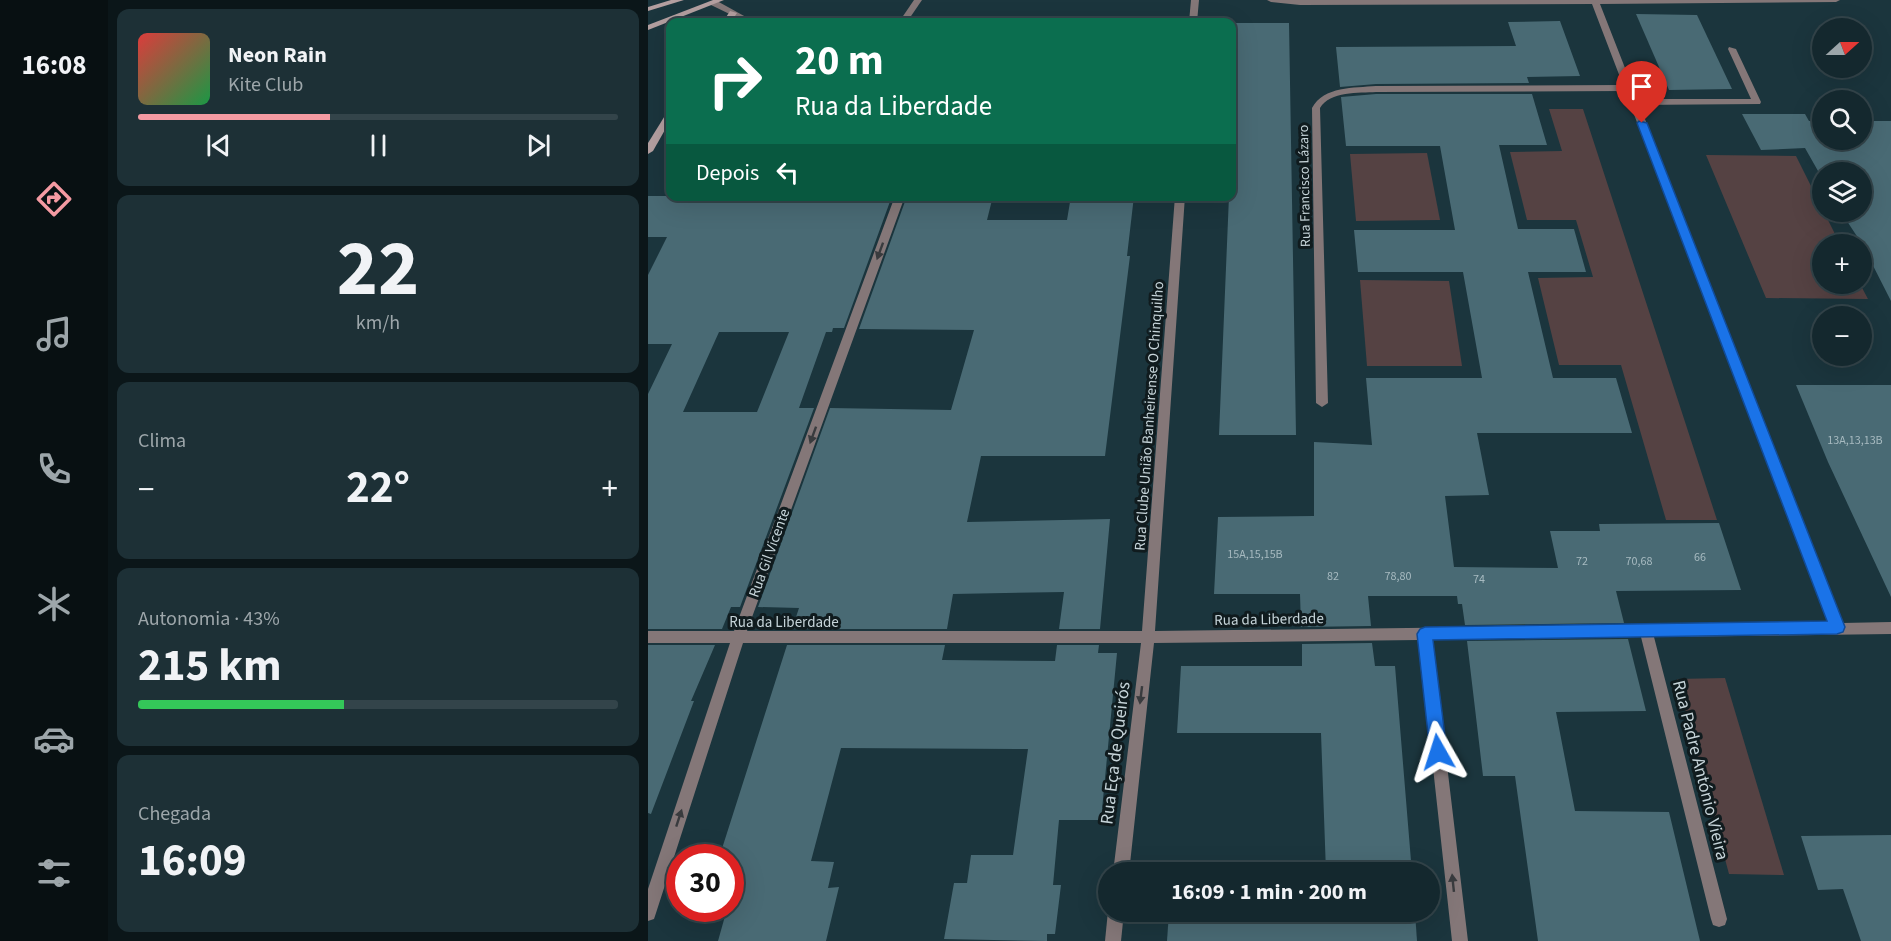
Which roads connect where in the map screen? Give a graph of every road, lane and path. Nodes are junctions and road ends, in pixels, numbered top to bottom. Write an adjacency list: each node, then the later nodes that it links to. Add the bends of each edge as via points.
1 (680, 0): 9 (street)
2 (918, 0): 14 (street)
3 (1195, 0): 15 (street)
4 (1271, 0): 8 (street)
5 (1726, 0): 6 (street); 8 (street)
6 (1836, 0)
7 (717, 1): 10 (street); 11 (street)
8 (1594, 1): 19 (street)
9 (648, 9)
10 (733, 13): 12 (street); 13 (street)
11 (674, 18)
12 (730, 18)
13 (743, 18)
14 (906, 18)
15 (1193, 18)
16 (666, 21): 17 (street)
17 (648, 28)
18 (1732, 49): 20 (street, via 1757,102)
19 (1629, 88): 20 (street); 25 (street, Rua Francisco Lázaro, via 1376,89 1340,92 1320,101 1316,108)
20 (1634, 102): 26 (street)
21 (666, 121): 22 (street)
22 (648, 151)
23 (898, 201): 32 (street, Rua Gil Vicente, one-way to 32)
24 (1180, 201): 31 (street, Rua Clube União Banheirense O Chinquilho)
25 (1322, 403)
26 (1837, 627): 27 (street, Rua da Liberdade); 28 (street, Rua da Liberdade)
27 (1891, 628)
28 (1646, 630): 29 (street, Rua da Liberdade); 35 (street, Rua Padre António Vieira)
29 (1425, 634): 31 (street, Rua da Liberdade); 38 (street, one-way to 29)
30 (648, 637): 32 (street, Rua da Liberdade)
31 (1148, 637): 32 (street, Rua da Liberdade); 33 (street, Rua Eça de Queirós, one-way to 33)
32 (738, 638): 34 (street, Rua Gil Vicente, one-way to 32)
33 (1121, 862)
34 (648, 913)
35 (1719, 919)
36 (1115, 922): 37 (street)
37 (1113, 941)
38 (1460, 941)

